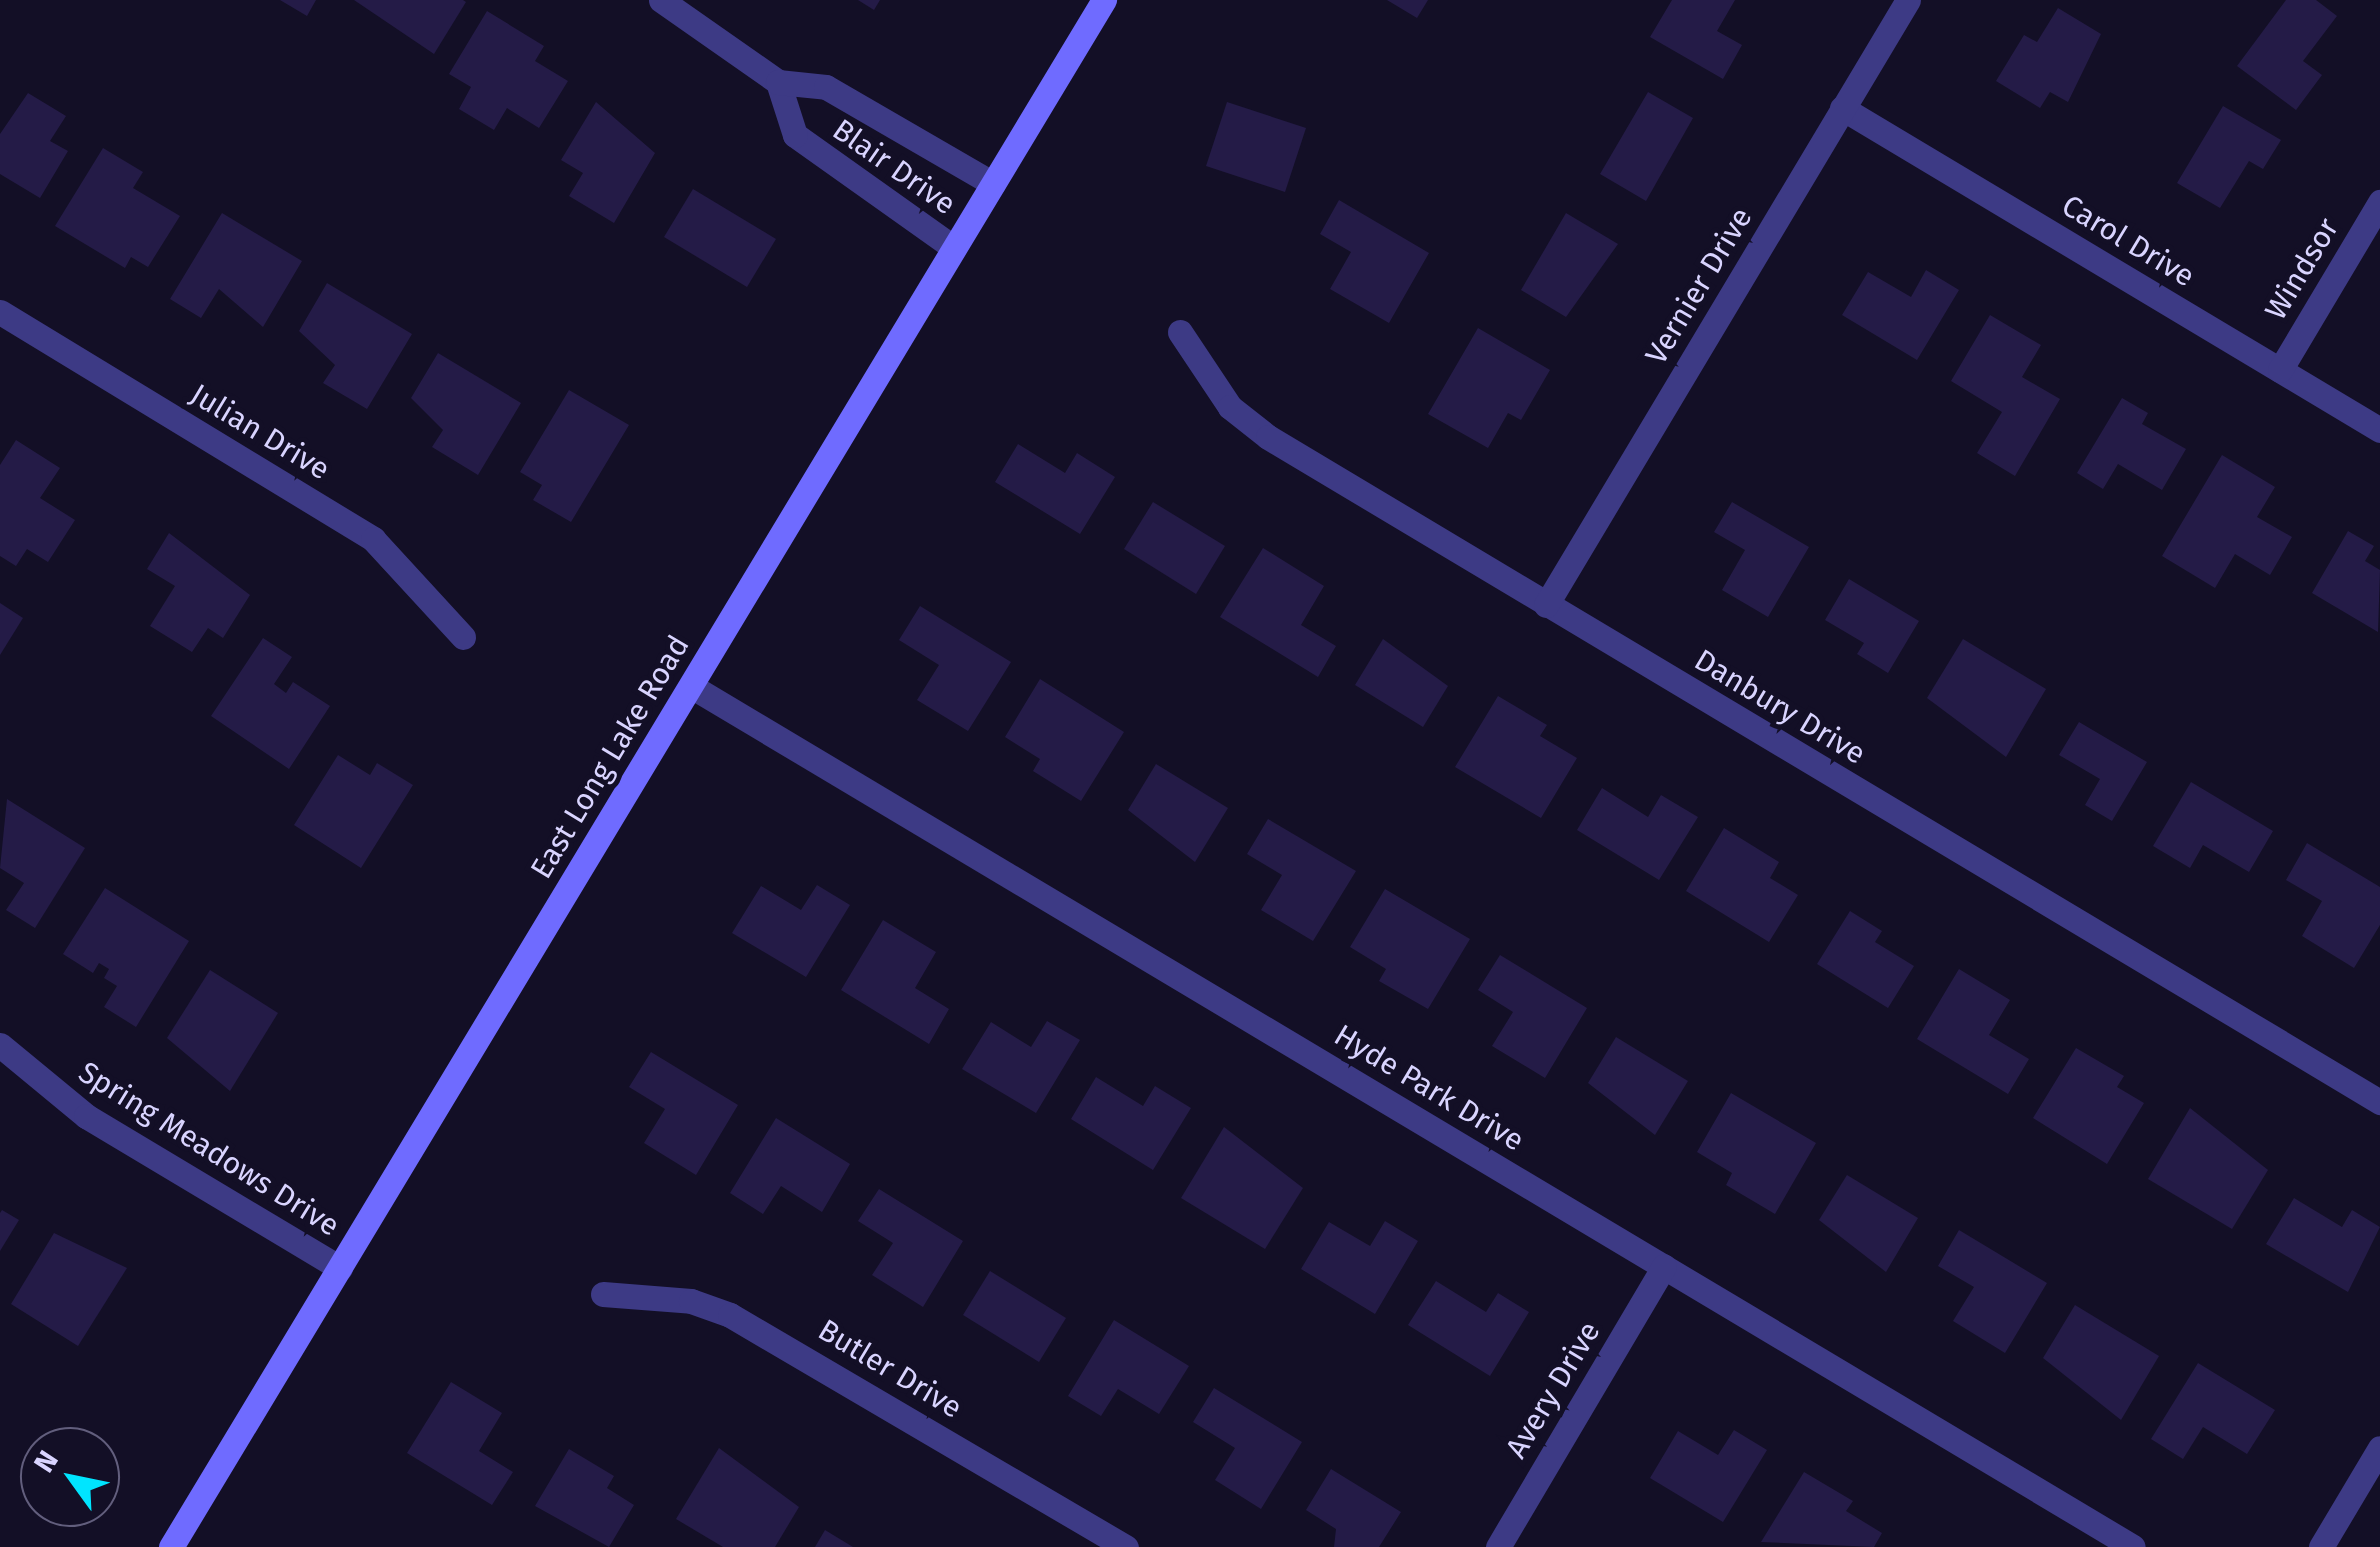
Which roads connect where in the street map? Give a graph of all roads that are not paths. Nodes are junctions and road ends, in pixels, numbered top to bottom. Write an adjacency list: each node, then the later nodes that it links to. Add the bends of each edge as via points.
1 (661, 0): 4 (street, Blair Drive)
2 (1104, 0): 6 (main road, East Long Lake Road)
3 (1908, 0): 5 (street, Vernier Drive)
4 (778, 82): 6 (street, Blair Drive, via 826,87); 8 (street, Blair Drive, via 795,135)
5 (1842, 108): 11 (street, Carol Drive); 13 (street, Vernier Drive)
6 (993, 184): 8 (main road, East Long Lake Road)
7 (2380, 202): 11 (street, Windsor)
8 (954, 248): 15 (main road, East Long Lake Road)
9 (0, 312): 14 (street, Julian Drive, via 373,539)
10 (1180, 332): 13 (street, Danbury Drive, via 1230,407 1268,438)
11 (2280, 370): 12 (street, Carol Drive)
12 (2380, 430)
13 (1546, 605): 17 (street, Danbury Drive)
14 (463, 636)
15 (691, 686): 18 (street, Hyde Park Drive); 19 (main road, East Long Lake Road)
16 (0, 1045): 19 (street, Spring Meadows Drive, via 99,1125)
17 (2380, 1102)
18 (1664, 1266): 24 (street, Avery Drive); 25 (street, Hyde Park Drive)
19 (340, 1268): 22 (main road, East Long Lake Road)
20 (603, 1294): 23 (street, Butler Drive, via 691,1301 730,1315)
21 (2380, 1448): 26 (street)
22 (171, 1547)
23 (1126, 1547)
24 (1498, 1547)
25 (2133, 1547)
26 (2322, 1547)

